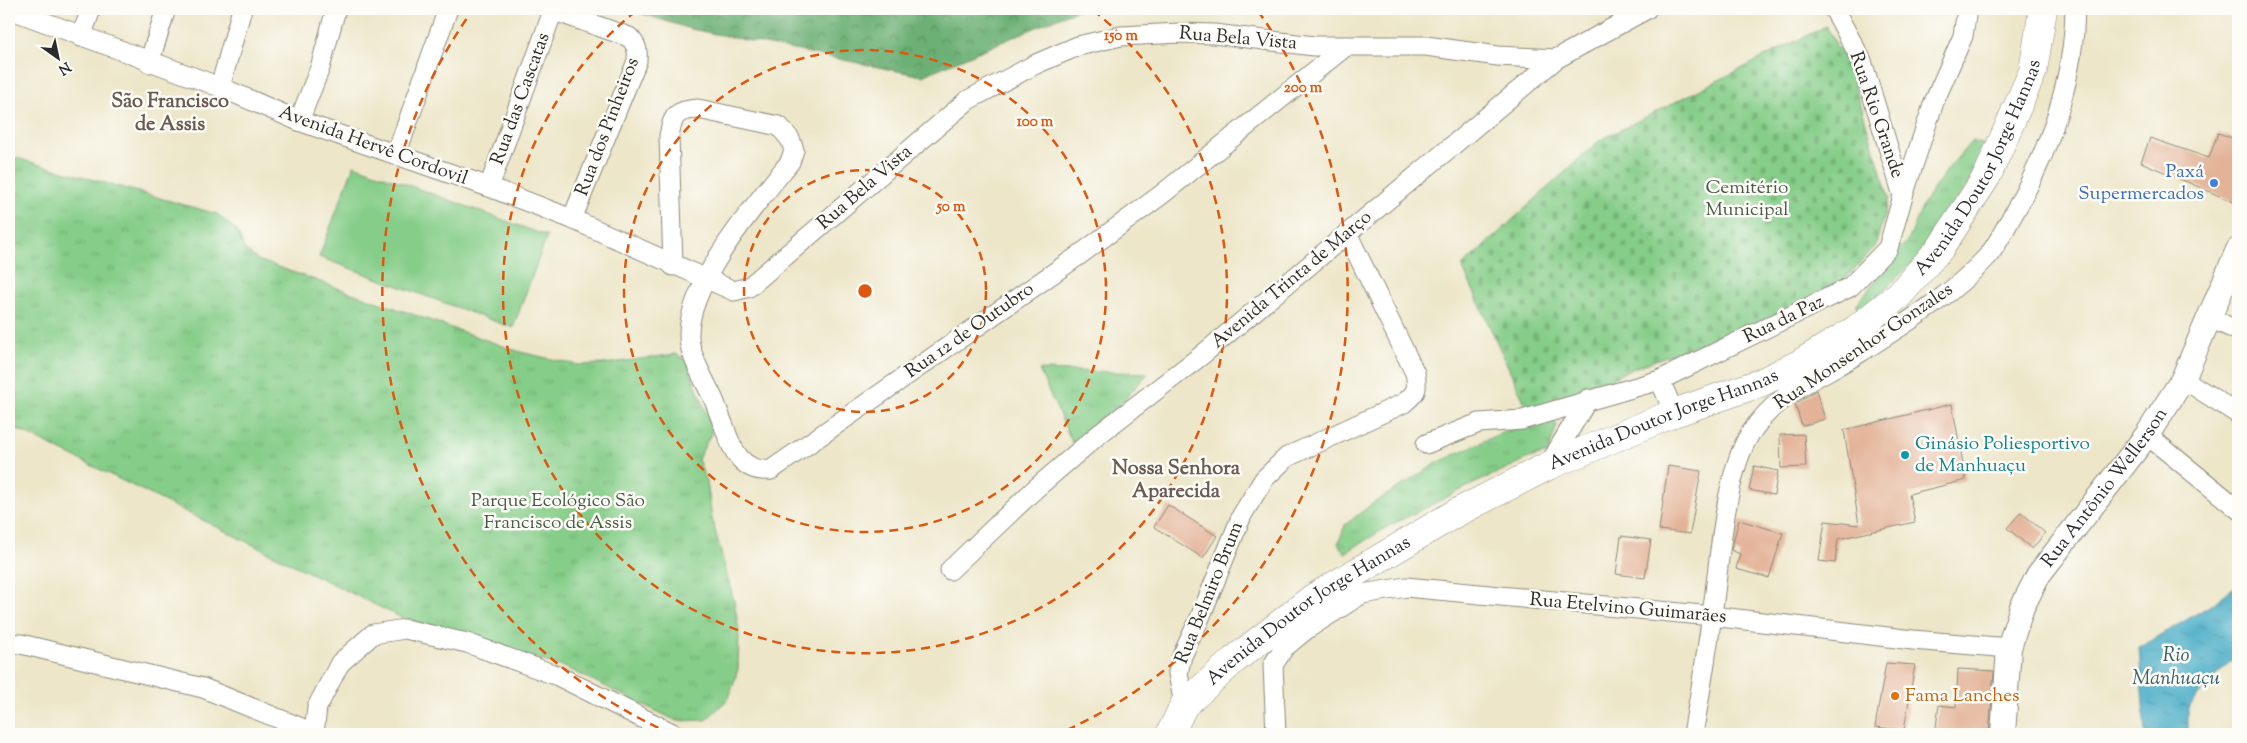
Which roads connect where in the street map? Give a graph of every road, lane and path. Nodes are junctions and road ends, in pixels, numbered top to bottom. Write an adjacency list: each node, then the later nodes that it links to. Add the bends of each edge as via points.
1 (11, 9): 13 (street, Avenida Hervê Cordovil)
2 (91, 9): 13 (street)
3 (166, 9): 16 (street)
4 (242, 9): 17 (street)
5 (336, 9): 18 (street, via 320,68)
6 (448, 9): 19 (street)
7 (1648, 9): 15 (street, Avenida Trinta de Março)
8 (1834, 9): 21 (street, Rua Rio Grande, via 1862,61)
9 (1967, 9): 21 (street, Rua da Paz, via 1963,36 1934,102)
10 (2043, 9): 30 (highway, Avenida Doutor Jorge Hannas, via 2033,71 1988,176 1935,254)
11 (2075, 9): 30 (street, Rua Monsenhor Gonzales, via 2074,41 2062,96 2044,154 1989,255 1952,291)
12 (551, 10): 20 (street, Rua das Cascatas); 22 (street, Rua dos Pinheiros, via 629,37 638,52)
13 (82, 37): 16 (street, Avenida Hervê Cordovil)
14 (1346, 46): 15 (street, Rua Bela Vista, via 1426,46 1498,56); 26 (street, Rua 12 de Outubro, via 1161,195 772,470 758,471 747,467 730,443 690,346 690,324); 27 (street, Rua Bela Vista, via 1180,33 1121,36 1078,46 968,100 749,287)
15 (1556, 59): 23 (street, Avenida Trinta de Março)
16 (149, 63): 17 (street, Avenida Hervê Cordovil)
17 (220, 87): 18 (street, Avenida Hervê Cordovil)
18 (299, 121): 19 (street, Avenida Hervê Cordovil)
19 (396, 155): 20 (street, Avenida Hervê Cordovil)
20 (489, 187): 22 (street, Avenida Hervê Cordovil)
21 (1903, 196): 32 (street, Rua da Paz, via 1888,248 1850,287)
22 (572, 219): 25 (street, Avenida Hervê Cordovil)
23 (1347, 233): 40 (street, Avenida Trinta de Março, via 1202,355 1098,435); 44 (street, Rua Belmiro Brum, via 1415,373 1418,386 1414,395 1392,410 1287,457 1264,479 1242,515 1182,656 1178,673)
24 (2238, 250): 28 (street, Rua Antônio Wellerson)
25 (673, 266): 26 (street, Avenida Hervê Cordovil); 26 (street, Rua 12 de Outubro, via 669,136 676,114 698,109 779,126 794,150 790,162)
26 (704, 279): 27 (street, Avenida Hervê Cordovil)
27 (734, 291)
28 (2210, 318): 29 (street); 31 (street, Rua Antônio Wellerson)
29 (2238, 331)
30 (1857, 342): 34 (highway, Avenida Doutor Jorge Hannas, via 1760,383); 41 (street, Rua Monsenhor Gonzales, via 1774,405 1750,435 1739,460 1727,508)
31 (2183, 379): 35 (street); 36 (street, Rua Antônio Wellerson)
32 (1660, 380): 33 (street, Rua da Paz); 34 (street)
33 (1588, 399): 37 (street, Rua da Paz, via 1522,420 1480,423); 38 (street)
34 (1674, 414): 38 (highway, Avenida Doutor Jorge Hannas)
35 (2238, 414)
36 (2147, 435): 39 (street); 43 (street, Rua Antônio Wellerson, via 2039,574 2022,607)
37 (1426, 444)
38 (1548, 466): 44 (highway, Avenida Doutor Jorge Hannas, via 1456,513 1313,598 1234,660)
39 (2238, 509)
40 (950, 570)
41 (1712, 616): 43 (street, Rua Etelvino Guimarães); 48 (street, Rua Etelvino Guimarães, via 1406,587 1362,594 1307,629 1284,648 1274,665); 49 (street, Rua Monsenhor Gonzales)
42 (9, 643): 45 (street, via 203,688)
43 (2009, 648): 50 (street, Rua Antônio Wellerson)
44 (1184, 706): 47 (highway, Avenida Doutor Jorge Hannas)
45 (314, 734): 46 (street, via 318,707 340,663 373,634 406,629 467,643 558,676)
46 (674, 734)
47 (1170, 734)
48 (1276, 734)
49 (1693, 734)
50 (2003, 734)

